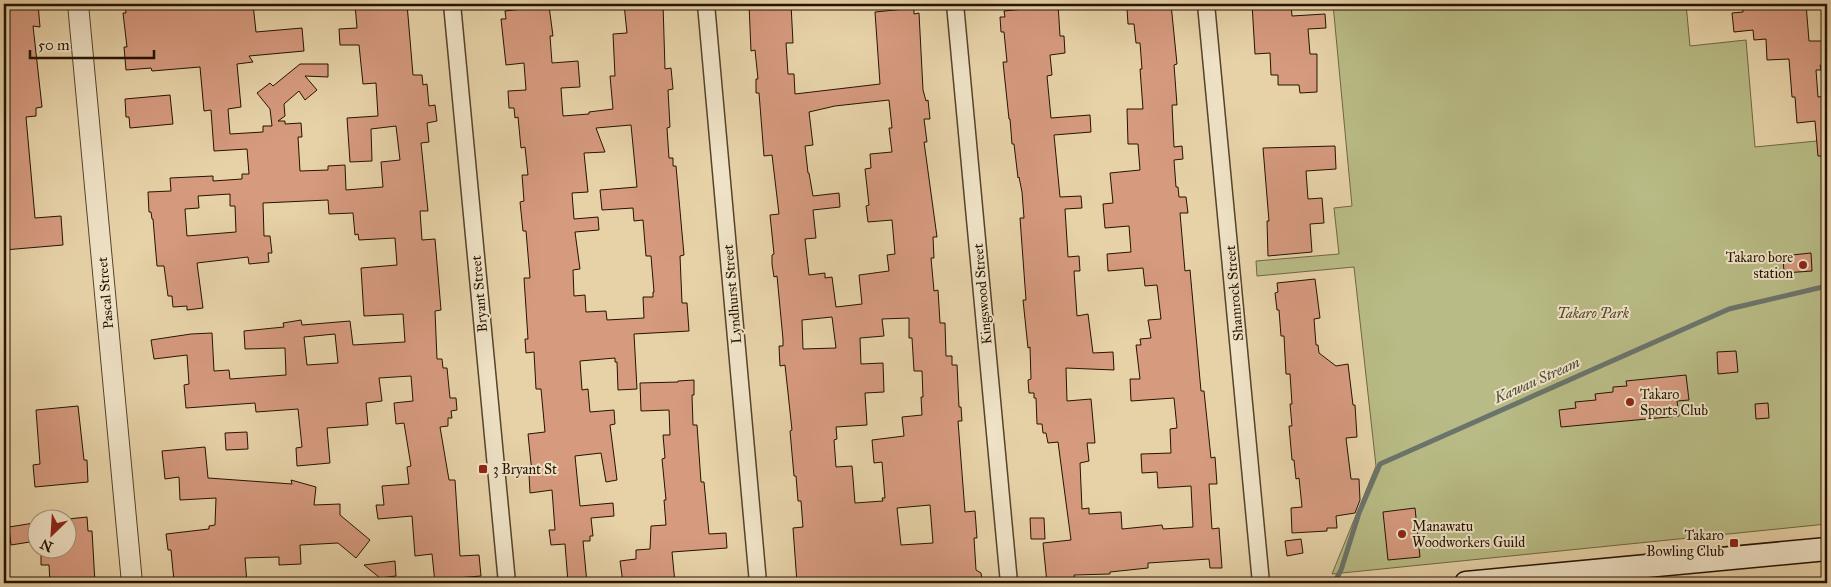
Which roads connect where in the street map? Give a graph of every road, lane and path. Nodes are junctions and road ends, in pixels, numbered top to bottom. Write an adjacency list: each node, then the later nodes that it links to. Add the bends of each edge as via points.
1 (78, 4): 7 (street, Pascal Street)
2 (452, 4): 8 (street, Bryant Street)
3 (706, 4): 9 (street, Lyndhurst Street)
4 (955, 4): 10 (street, Kingswood Street)
5 (1206, 4): 11 (street, Shamrock Street)
6 (1827, 549): 12 (main road)
7 (132, 583)
8 (507, 583)
9 (758, 583)
10 (1009, 583)
11 (1261, 583)
12 (1466, 583)

